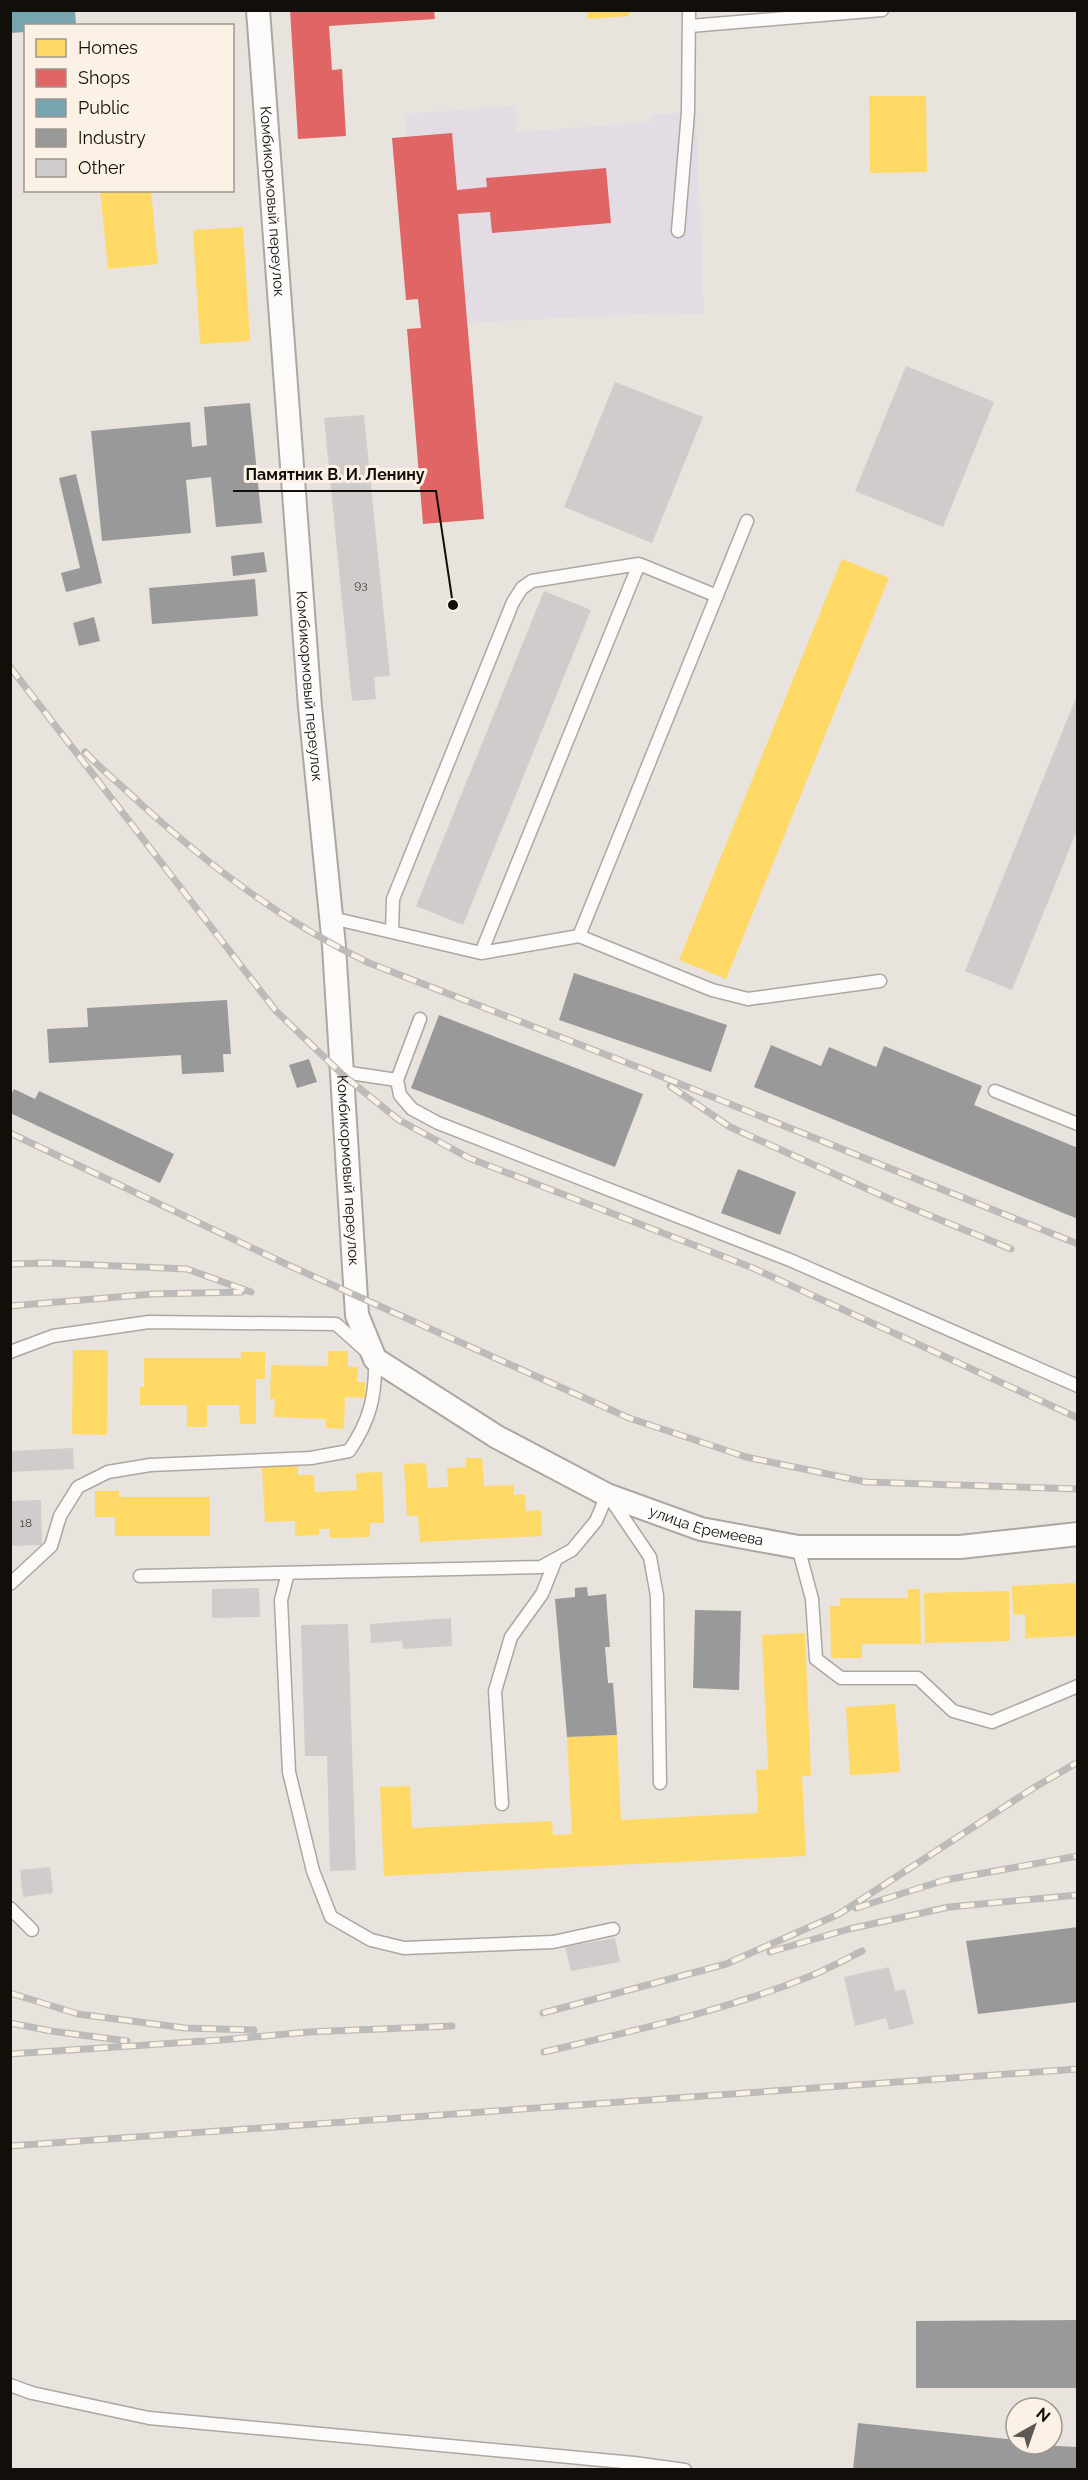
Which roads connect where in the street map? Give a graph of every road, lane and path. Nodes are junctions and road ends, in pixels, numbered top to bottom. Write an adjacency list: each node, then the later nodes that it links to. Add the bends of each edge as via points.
1 (258, 10): 9 (street, Комбикормовый переулок, via 310,707)
2 (689, 10): 4 (lane)
3 (882, 10): 4 (lane)
4 (690, 26): 5 (lane, via 688,112)
5 (678, 231)
6 (747, 521): 8 (lane)
7 (639, 564): 8 (lane); 10 (lane, via 532,580 522,588 393,899); 12 (lane)
8 (717, 596): 11 (lane)
9 (332, 918): 10 (lane); 15 (street, Комбикормовый переулок)
10 (392, 932): 12 (lane)
11 (579, 936): 12 (lane); 13 (lane, via 712,990 748,999)
12 (481, 953)
13 (880, 981)
14 (420, 1019): 16 (lane)
15 (343, 1072): 16 (lane); 20 (street, Комбикормовый переулок, via 357,1315)
16 (397, 1080): 21 (lane, via 400,1095 412,1109 438,1123 790,1260)
17 (995, 1091): 18 (lane)
18 (1077, 1124)
19 (10, 1352): 20 (lane, via 53,1336 149,1322 336,1324)
20 (375, 1359): 22 (street, улица Еремеева, via 497,1437); 28 (lane, via 372,1398 363,1431 350,1451 311,1458 150,1465 108,1472 78,1487 60,1516 51,1546)
21 (1077, 1386)
22 (607, 1495): 24 (street, улица Еремеева, via 701,1529); 25 (lane, via 596,1521 572,1551); 30 (lane, via 650,1557 657,1596)
23 (1077, 1534): 24 (street, улица Еремеева, via 960,1546)
24 (798, 1547): 29 (lane, via 812,1599 816,1659 840,1678 918,1678 953,1711 992,1722)
25 (556, 1559): 26 (lane, via 541,1567); 31 (lane, via 542,1594 511,1637 495,1691)
26 (288, 1573): 27 (lane); 33 (lane, via 281,1600 289,1772 313,1871 331,1917 371,1940 404,1948 553,1942)
27 (140, 1576)
28 (10, 1584)
29 (1077, 1686)
30 (660, 1783)
31 (502, 1804)
32 (10, 1908): 34 (lane)
33 (612, 1929)
34 (32, 1930)
35 (10, 2385): 36 (lane, via 149,2418)
36 (686, 2469)

